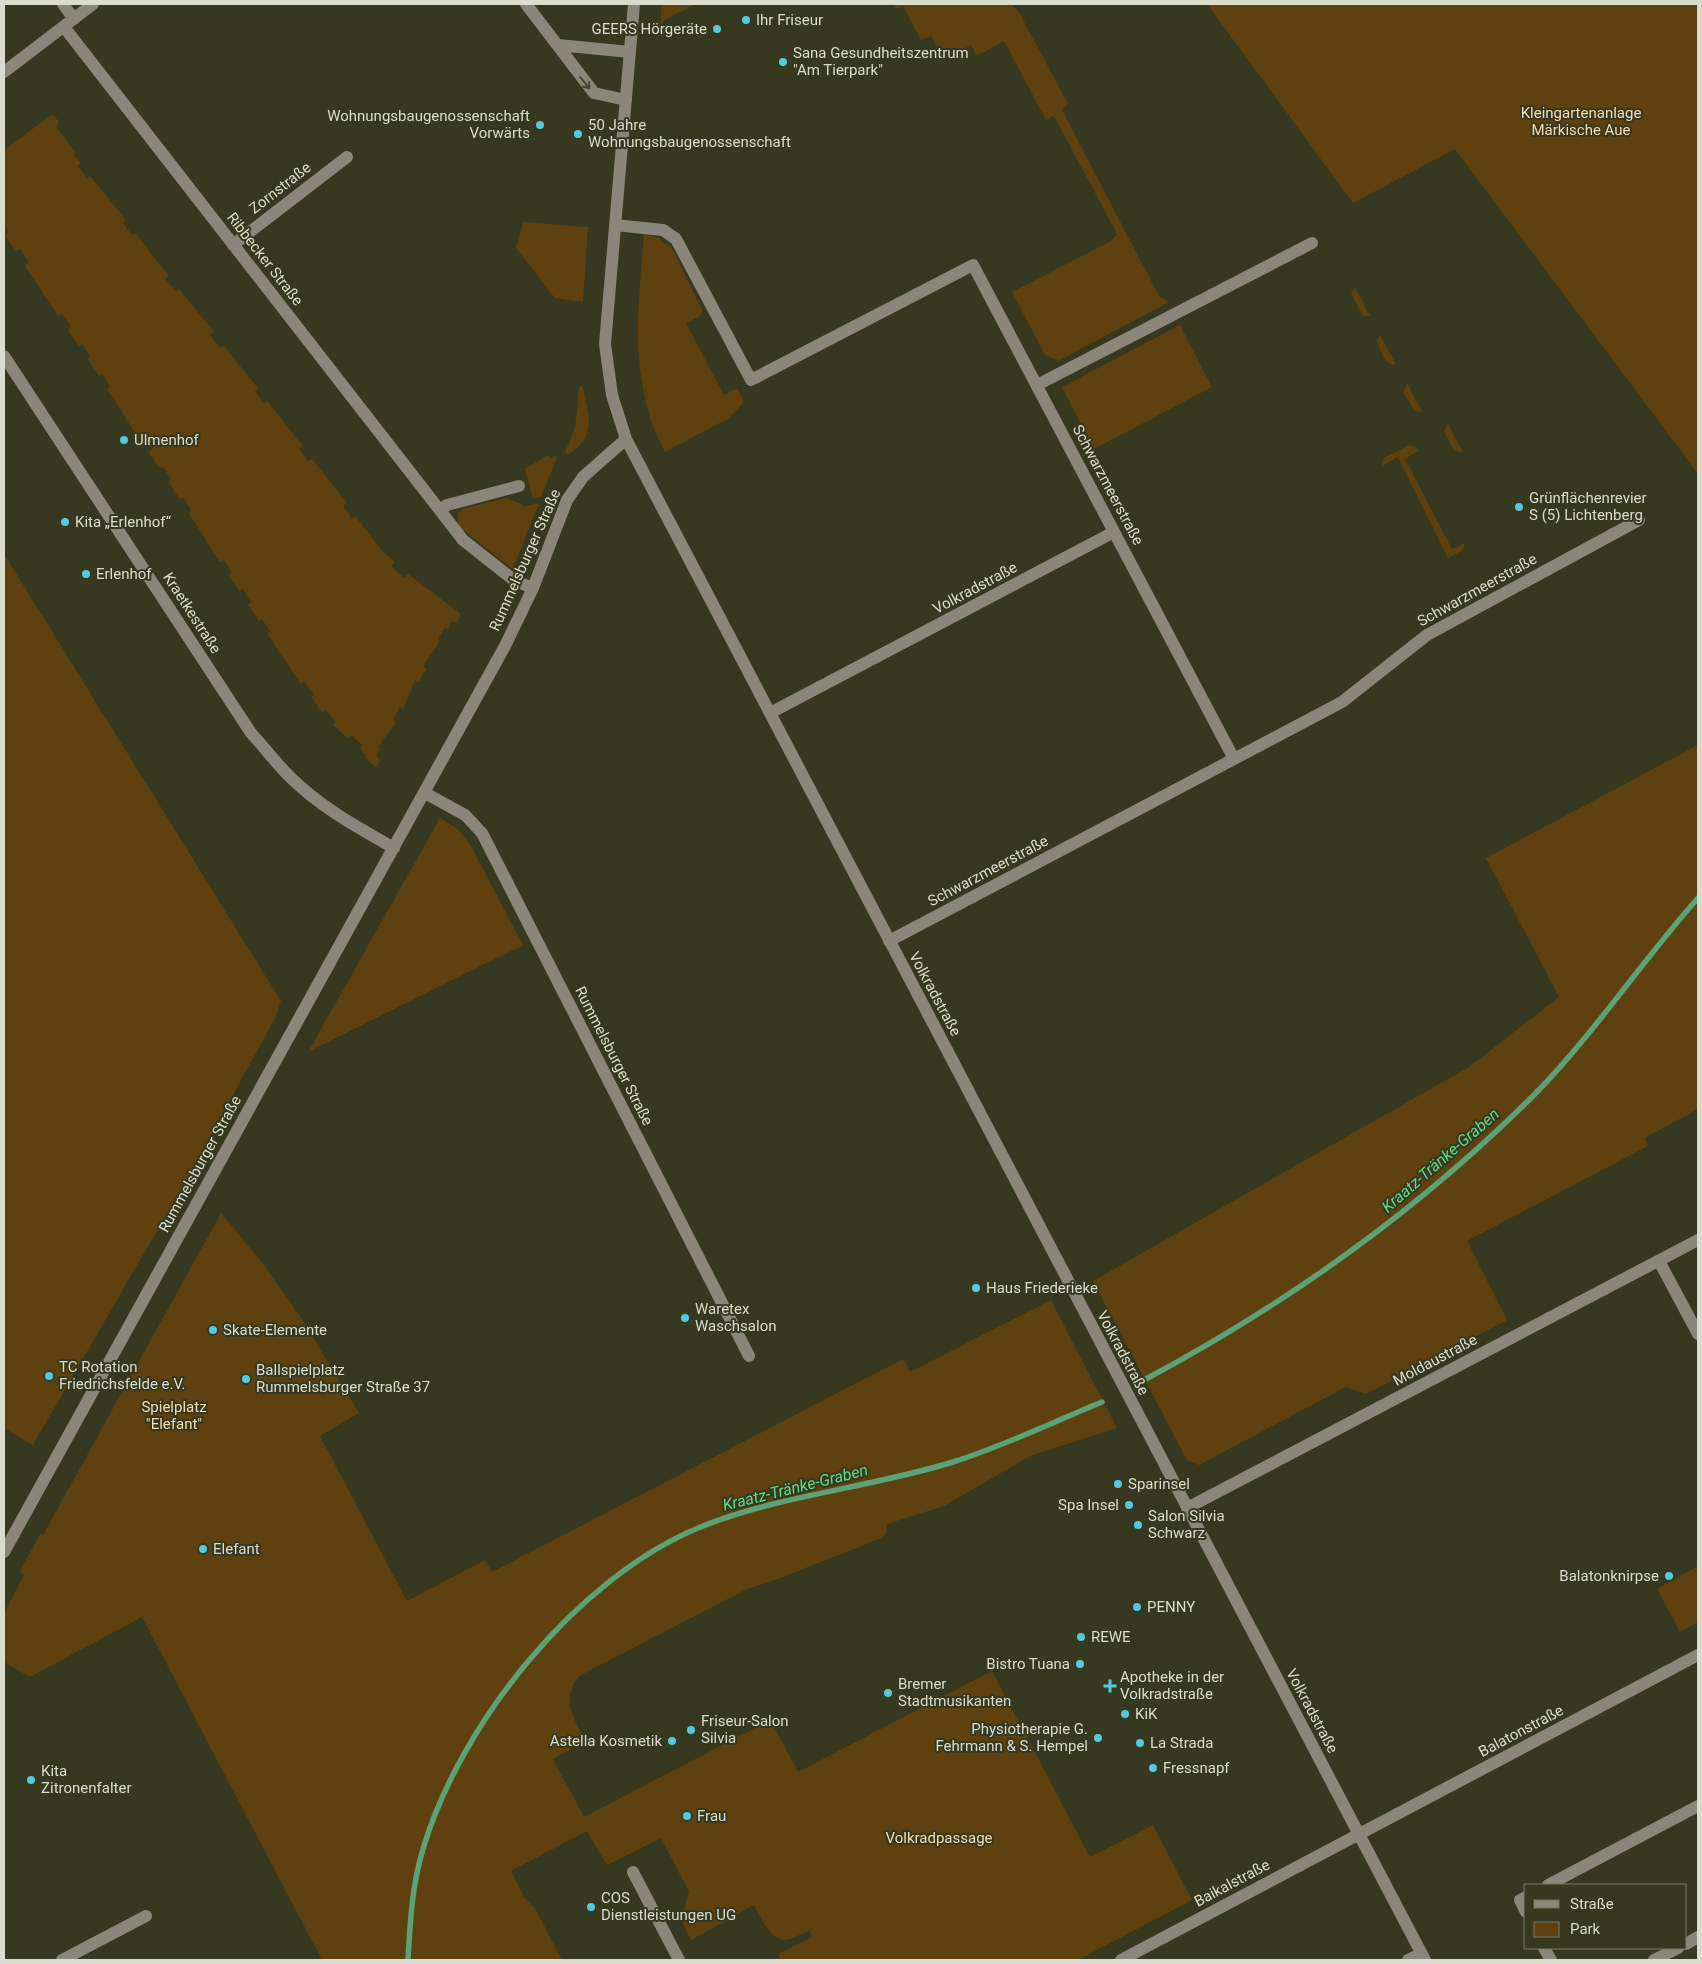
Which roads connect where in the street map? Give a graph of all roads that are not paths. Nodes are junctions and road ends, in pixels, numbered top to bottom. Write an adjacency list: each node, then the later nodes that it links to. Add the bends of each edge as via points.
1 (62, 4): 5 (street, Ribbecker Straße)
2 (94, 4): 5 (street)
3 (526, 4): 6 (street)
4 (634, 4): 7 (street)
5 (69, 23): 8 (street); 13 (street, Ribbecker Straße)
6 (558, 45): 7 (street); 9 (street, one-way to 9, via 594,93)
7 (630, 52): 9 (street)
8 (4, 72)
9 (626, 100): 11 (street)
10 (347, 157): 13 (street, Zornstraße)
11 (615, 225): 15 (street, Schwarzmeerstraße, via 663,230 676,239 751,380 973,264); 16 (street, via 606,344 612,395)
12 (1312, 243): 15 (street)
13 (233, 244): 18 (street, Ribbecker Straße)
14 (4, 356): 25 (street, Kraetkestraße, via 251,733 288,776 308,793 336,814)
15 (1037, 385): 20 (street, Schwarzmeerstraße)
16 (626, 439): 21 (street, Rummelsburger Straße, via 583,477 566,500); 22 (street, Volkradstraße)
17 (519, 486): 18 (street, via 447,505)
18 (440, 510): 21 (street, Ribbecker Straße, via 463,540 515,581)
19 (1639, 520): 23 (street, Schwarzmeerstraße, via 1427,635 1342,702)
20 (1114, 532): 22 (street, Volkradstraße); 23 (street, Schwarzmeerstraße)
21 (533, 588): 24 (street, Rummelsburger Straße, via 506,646)
22 (770, 713): 26 (street, Volkradstraße)
23 (1234, 759): 26 (street, Schwarzmeerstraße)
24 (426, 793): 25 (street, Rummelsburger Straße); 30 (street, Rummelsburger Straße, via 464,815 482,833)
25 (394, 848): 32 (street, Rummelsburger Straße)
26 (890, 941): 31 (street, Volkradstraße)
27 (1698, 1240): 28 (street, Moldaustraße)
28 (1659, 1261): 29 (street); 31 (street, Moldaustraße)
29 (1698, 1334)
30 (749, 1356)
31 (1187, 1508): 35 (street, Volkradstraße)
32 (4, 1552)
33 (1698, 1656): 35 (street, Balatonstraße)
34 (1698, 1806): 37 (street)
35 (1358, 1834): 43 (street, Volkradstraße); 46 (street, Baikalstraße)
36 (633, 1872): 45 (street)
37 (1550, 1884)
38 (146, 1916): 44 (street)
39 (1698, 1937): 40 (street)
40 (1687, 1943)
41 (1545, 1949): 48 (street)
42 (1676, 1949): 49 (street)
43 (1423, 1957): 47 (street, Volkradstraße)
44 (62, 1960)
45 (679, 1960)
46 (1121, 1960)
47 (1408, 1960)
48 (1551, 1960)
49 (1654, 1960)

